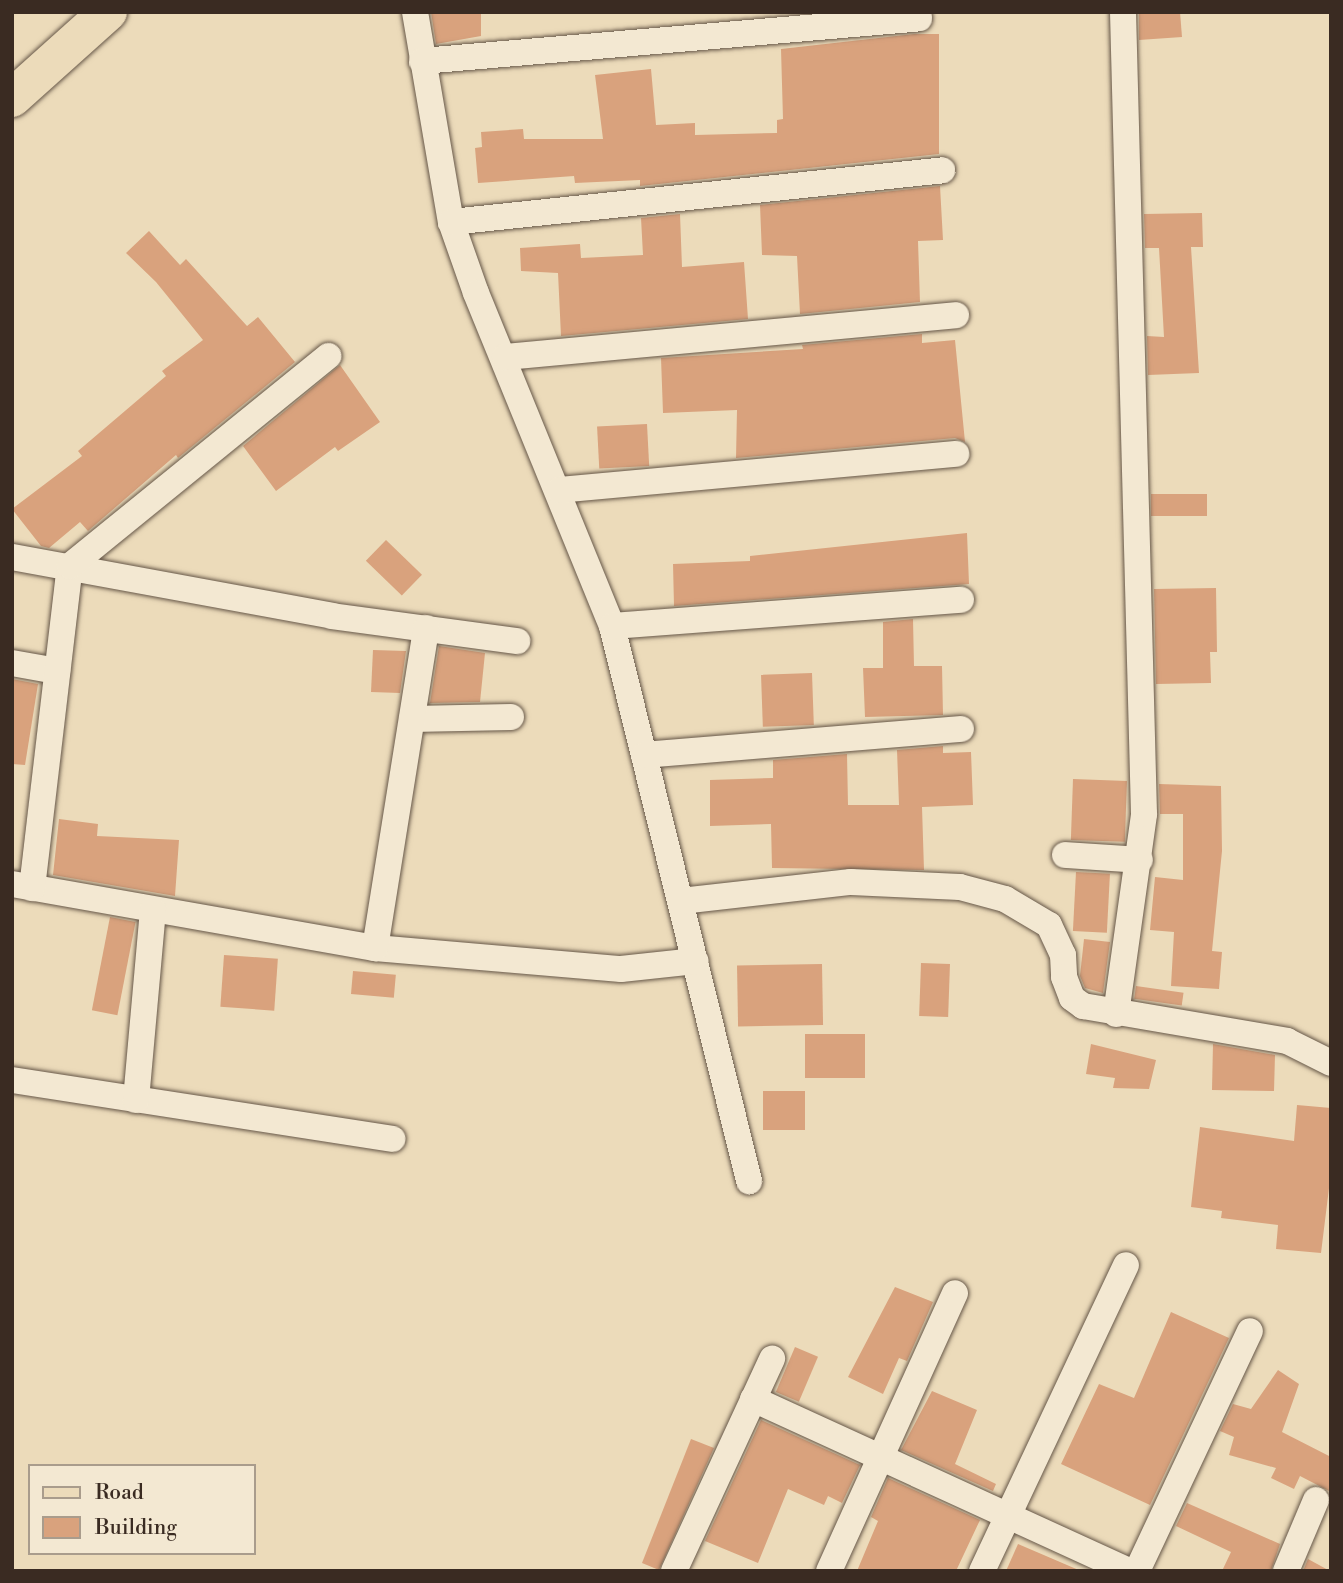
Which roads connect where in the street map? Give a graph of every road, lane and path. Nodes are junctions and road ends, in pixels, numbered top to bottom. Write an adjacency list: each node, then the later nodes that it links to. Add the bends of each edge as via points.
1 (108, 12): 6 (main road)
2 (415, 12): 5 (street)
3 (1123, 12): 27 (street, via 1144,776)
4 (919, 18): 5 (street)
5 (422, 61): 8 (street)
6 (12, 98)
7 (942, 170): 8 (street)
8 (451, 222): 11 (street)
9 (956, 315): 11 (street)
10 (328, 356): 15 (street)
11 (505, 357): 13 (street)
12 (956, 454): 13 (street)
13 (559, 490): 17 (street)
14 (12, 557): 15 (street)
15 (70, 566): 18 (street, via 332,616); 21 (street)
16 (961, 600): 17 (street)
17 (612, 625): 25 (street)
18 (426, 628): 19 (street); 23 (street)
19 (517, 641)
20 (12, 663): 21 (street)
21 (57, 671): 28 (street)
22 (511, 717): 23 (street)
23 (412, 719): 31 (street)
24 (961, 729): 25 (street)
25 (644, 755): 29 (street)
26 (1065, 855): 27 (street)
27 (1140, 860): 33 (street)
28 (22, 886): 30 (street)
29 (681, 901): 32 (street); 33 (street, via 851,882 960,887 1033,912 1054,932 1072,998 1096,1011)
30 (153, 910): 31 (street); 36 (street)
31 (375, 948): 32 (street, via 621,970)
32 (696, 961): 38 (street)
33 (1116, 1014): 34 (street, via 1287,1041)
34 (1331, 1063)
35 (12, 1080): 36 (street)
36 (136, 1100): 37 (street)
37 (392, 1139)
38 (749, 1181)
39 (1126, 1265): 46 (street)
40 (955, 1293): 44 (street)
41 (1250, 1331): 51 (street)
42 (772, 1359): 43 (street)
43 (754, 1399): 44 (street); 47 (street)
44 (884, 1457): 46 (street); 48 (street)
45 (1316, 1500): 52 (street)
46 (1007, 1516): 49 (street); 50 (street)
47 (674, 1571)
48 (829, 1571)
49 (982, 1571)
50 (1129, 1571)
51 (1137, 1571)
52 (1286, 1571)

